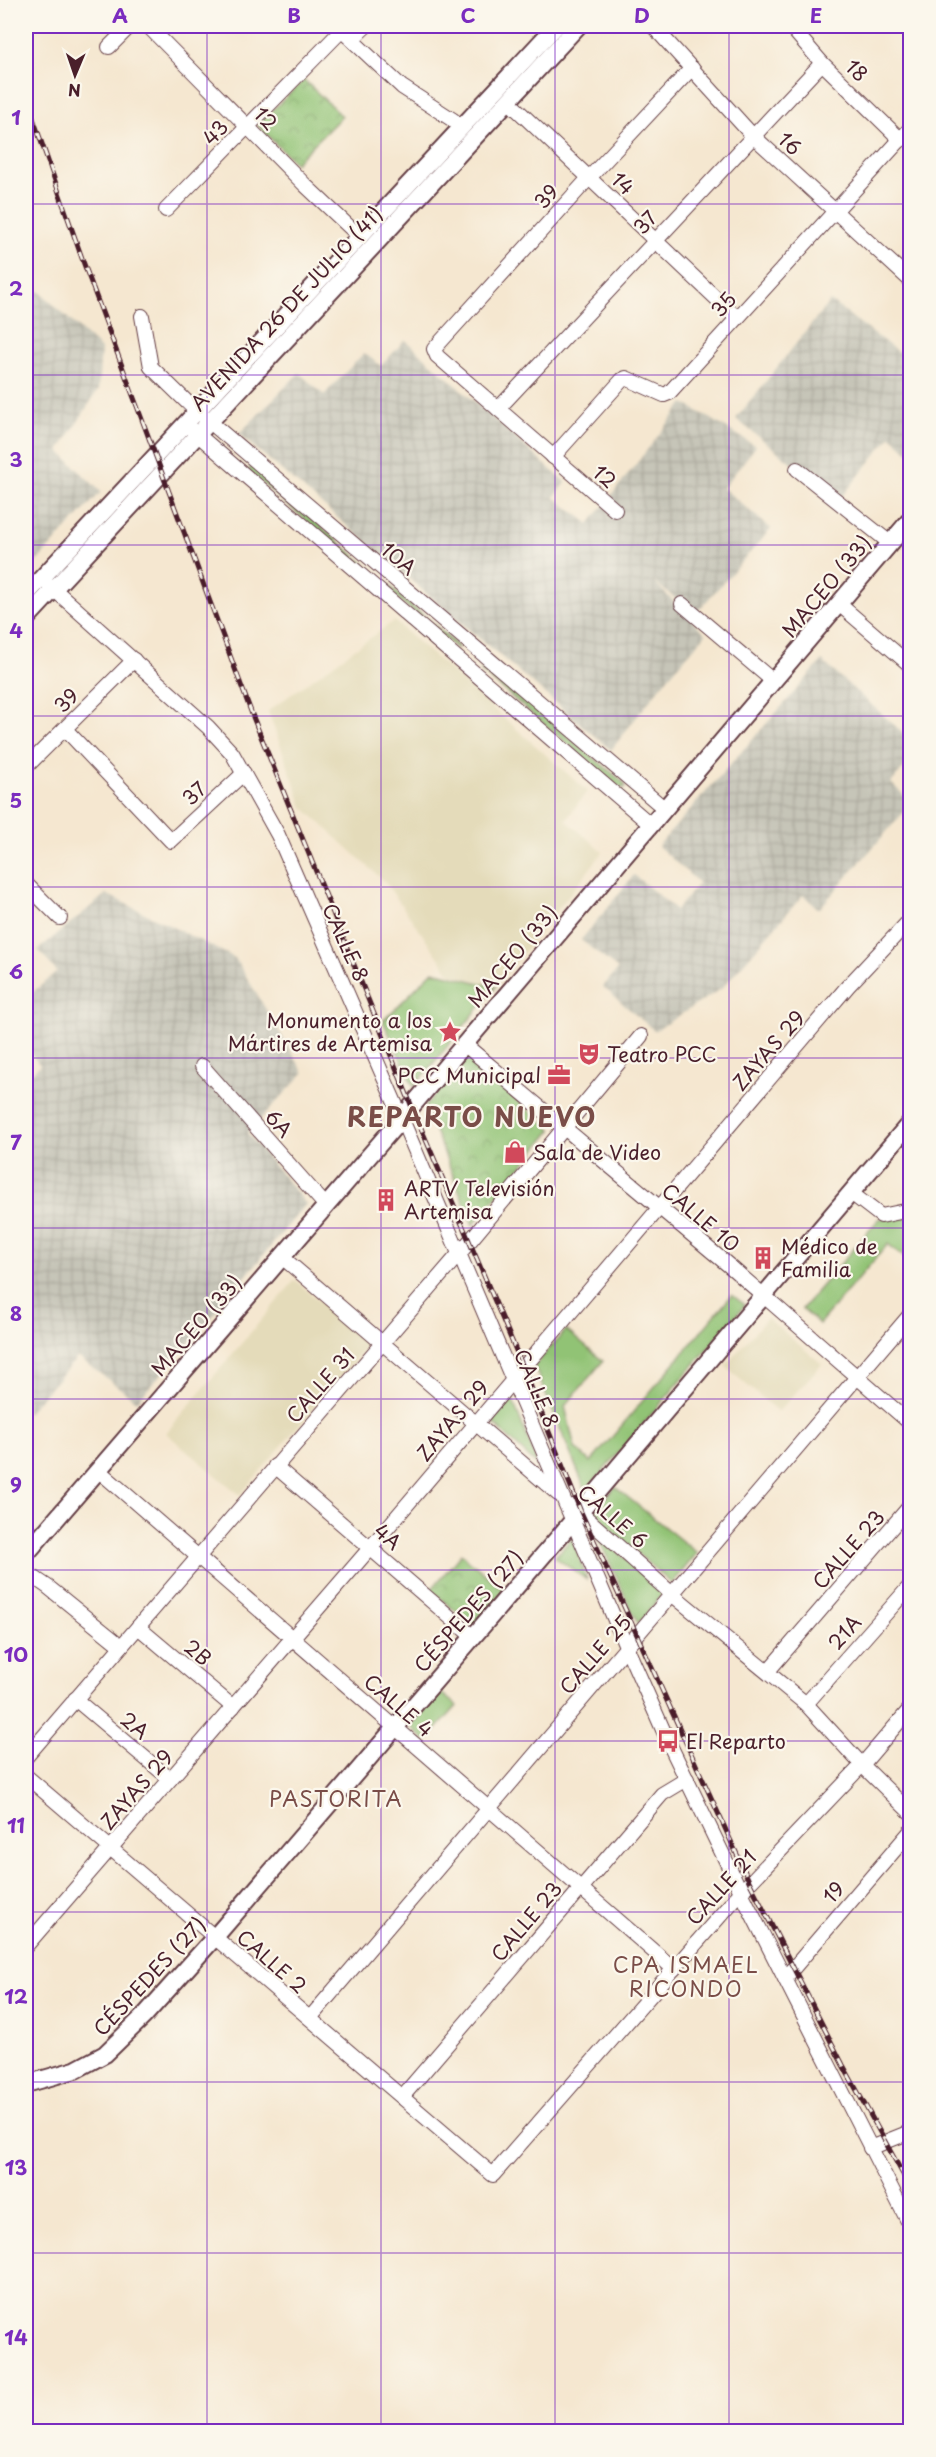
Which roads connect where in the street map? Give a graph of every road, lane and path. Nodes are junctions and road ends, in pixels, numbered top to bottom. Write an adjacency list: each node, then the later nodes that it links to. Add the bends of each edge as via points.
1 (130, 26): 9 (street)
2 (148, 26): 13 (street, 12)
3 (366, 26): 8 (street, 43)
4 (556, 26): 14 (main road, AVENIDA 26 DE JULIO (41))
5 (578, 26): 12 (main road, AVENIDA 26 DE JULIO (41))
6 (653, 26): 11 (street, 16)
7 (790, 26): 10 (street, 18)
8 (344, 32): 13 (street, 43); 14 (street, via 402,87)
9 (109, 47)
10 (822, 63): 16 (street, 37); 17 (street, 18)
11 (692, 69): 16 (street, 16); 18 (street, 39)
12 (508, 101): 18 (street, 14); 29 (main road, AVENIDA 26 DE JULIO (41))
13 (247, 127): 19 (street, 43); 21 (street, 12)
14 (461, 127): 21 (main road, AVENIDA 26 DE JULIO (41))
15 (910, 129): 17 (street, 35)
16 (752, 135): 20 (street, 16); 22 (street, 37)
17 (901, 140): 20 (street, 35)
18 (589, 178): 22 (street, 14); 26 (street, 39, via 434,349)
19 (166, 210)
20 (835, 212): 23 (street, 16); 25 (street, 35)
21 (359, 236): 28 (main road, AVENIDA 26 DE JULIO (41))
22 (655, 240): 25 (street, 14); 27 (street, 37)
23 (910, 280)
24 (142, 316): 28 (street, 10A, via 151,367)
25 (737, 318): 30 (street, 35, via 669,393 664,395 626,378 622,380)
26 (435, 353): 27 (street, 12)
27 (498, 409): 30 (street, 12)
28 (190, 417): 29 (street, 10A); 35 (main road, AVENIDA 26 DE JULIO (41))
29 (203, 428): 35 (main road, AVENIDA 26 DE JULIO (41)); 40 (street, 10A); 43 (street, 10A)
30 (553, 457): 32 (street, 12)
31 (797, 469): 34 (street)
32 (615, 510)
33 (910, 520): 34 (main road, MACEO (33))
34 (890, 543): 38 (main road, MACEO (33))
35 (47, 583): 36 (main road, AVENIDA 26 DE JULIO (41)); 39 (main road, AVENIDA 26 DE JULIO (41)); 41 (street, CALLE 8)
36 (26, 595)
37 (682, 604): 44 (street)
38 (839, 604): 42 (street); 44 (main road, MACEO (33))
39 (26, 619)
40 (481, 652): 43 (street); 48 (street, 10A)
41 (134, 660): 45 (street, 39); 47 (street, CALLE 8, via 208,727)
42 (910, 665)
43 (468, 668): 49 (street, 10A)
44 (773, 681): 48 (main road, MACEO (33))
45 (65, 729): 46 (street, 39); 47 (street, 37, via 171,841)
46 (26, 767)
47 (244, 773): 56 (street, CALLE 8, via 278,835)
48 (665, 809): 49 (main road, MACEO (33))
49 (651, 825): 54 (main road, MACEO (33))
50 (26, 884): 51 (street)
51 (60, 918)
52 (910, 920): 61 (street, ZAYAS 29, via 848,986)
53 (641, 1036): 58 (street, CALLE 31)
54 (464, 1044): 56 (main road, MACEO (33)); 58 (street, CALLE 10)
55 (202, 1066): 60 (street, 6A)
56 (401, 1119): 60 (main road, MACEO (33)); 63 (street, CALLE 8)
57 (910, 1123): 59 (main road, CÉSPEDES (27))
58 (563, 1128): 61 (street, CALLE 10); 63 (street, CALLE 31)
59 (851, 1193): 62 (street, via 881,1216); 65 (main road, CÉSPEDES (27))
60 (326, 1206): 64 (main road, MACEO (33))
61 (659, 1208): 65 (street, CALLE 10); 69 (street, ZAYAS 29)
62 (910, 1210)
63 (459, 1254): 67 (street, CALLE 31); 69 (street, CALLE 8)
64 (282, 1257): 67 (street, CALLE 6); 73 (main road, MACEO (33))
65 (764, 1296): 68 (street, CALLE 10); 76 (main road, CÉSPEDES (27))
66 (910, 1315): 68 (street, CALLE 25)
67 (381, 1343): 70 (street, CALLE 6); 72 (street, CALLE 31)
68 (857, 1377): 71 (street, CALLE 10); 82 (street, CALLE 25)
69 (512, 1378): 70 (street, ZAYAS 29); 74 (street, CALLE 8)
70 (476, 1422): 74 (street, CALLE 6); 77 (street, ZAYAS 29)
71 (910, 1423)
72 (275, 1466): 77 (street, 4A); 79 (street, CALLE 31)
73 (98, 1470): 78 (main road, MACEO (33)); 79 (street, CALLE 4)
74 (562, 1497): 76 (street, CALLE 8)
75 (910, 1506): 88 (street, CALLE 23)
76 (577, 1517): 82 (street, CALLE 6); 84 (main road, CÉSPEDES (27)); 87 (street, CALLE 8)
77 (371, 1547): 84 (street, 4A); 85 (street, ZAYAS 29)
78 (26, 1554)
79 (198, 1557): 83 (street, CALLE 31); 85 (street, CALLE 4)
80 (26, 1572): 86 (street)
81 (910, 1586): 90 (street, 21A)
82 (673, 1595): 87 (street, CALLE 25); 88 (street, CALLE 6)
83 (138, 1627): 86 (street, CALLE 31); 91 (street, 2B)
84 (473, 1637): 93 (main road, CÉSPEDES (27))
85 (292, 1638): 91 (street, ZAYAS 29); 93 (street, CALLE 4)
86 (121, 1646): 89 (street, CALLE 31)
87 (626, 1646): 98 (street, CALLE 8); 99 (street, CALLE 25)
88 (768, 1671): 90 (street, CALLE 6)
89 (75, 1700): 94 (street, CALLE 31); 97 (street, 2A)
90 (806, 1704): 95 (street, CALLE 6)
91 (233, 1707): 97 (street, ZAYAS 29)
92 (910, 1709): 95 (street, CALLE 21)
93 (395, 1728): 99 (street, CALLE 4); 105 (main road, CÉSPEDES (27))
94 (26, 1758)
95 (862, 1765): 100 (street, CALLE 6); 104 (street, CALLE 21)
96 (26, 1776): 102 (street, CALLE 2)
97 (170, 1779): 102 (street, ZAYAS 29)
98 (687, 1779): 103 (street, CALLE 23, via 662,1794); 104 (street, CALLE 8)
99 (488, 1808): 103 (street, CALLE 4); 109 (street, CALLE 25)
100 (910, 1812)
101 (910, 1832): 108 (street, 19)
102 (111, 1848): 105 (street, CALLE 2); 106 (street, ZAYAS 29)
103 (580, 1888): 107 (street, CALLE 4); 111 (street, CALLE 23)
104 (741, 1892): 107 (street, CALLE 21); 108 (street, CALLE 8)
105 (215, 1938): 109 (street, CALLE 2); 110 (main road, CÉSPEDES (27), via 105,2054 75,2070)
106 (26, 1946)
107 (674, 1969): 114 (street, CALLE 21)
108 (785, 1978): 113 (street, CALLE 8)
109 (310, 2018): 111 (street, CALLE 2)
110 (26, 2084)
111 (402, 2097): 114 (street, CALLE 2)
112 (910, 2132): 113 (street)
113 (870, 2148): 115 (street, CALLE 8)
114 (493, 2175)
115 (910, 2225)

